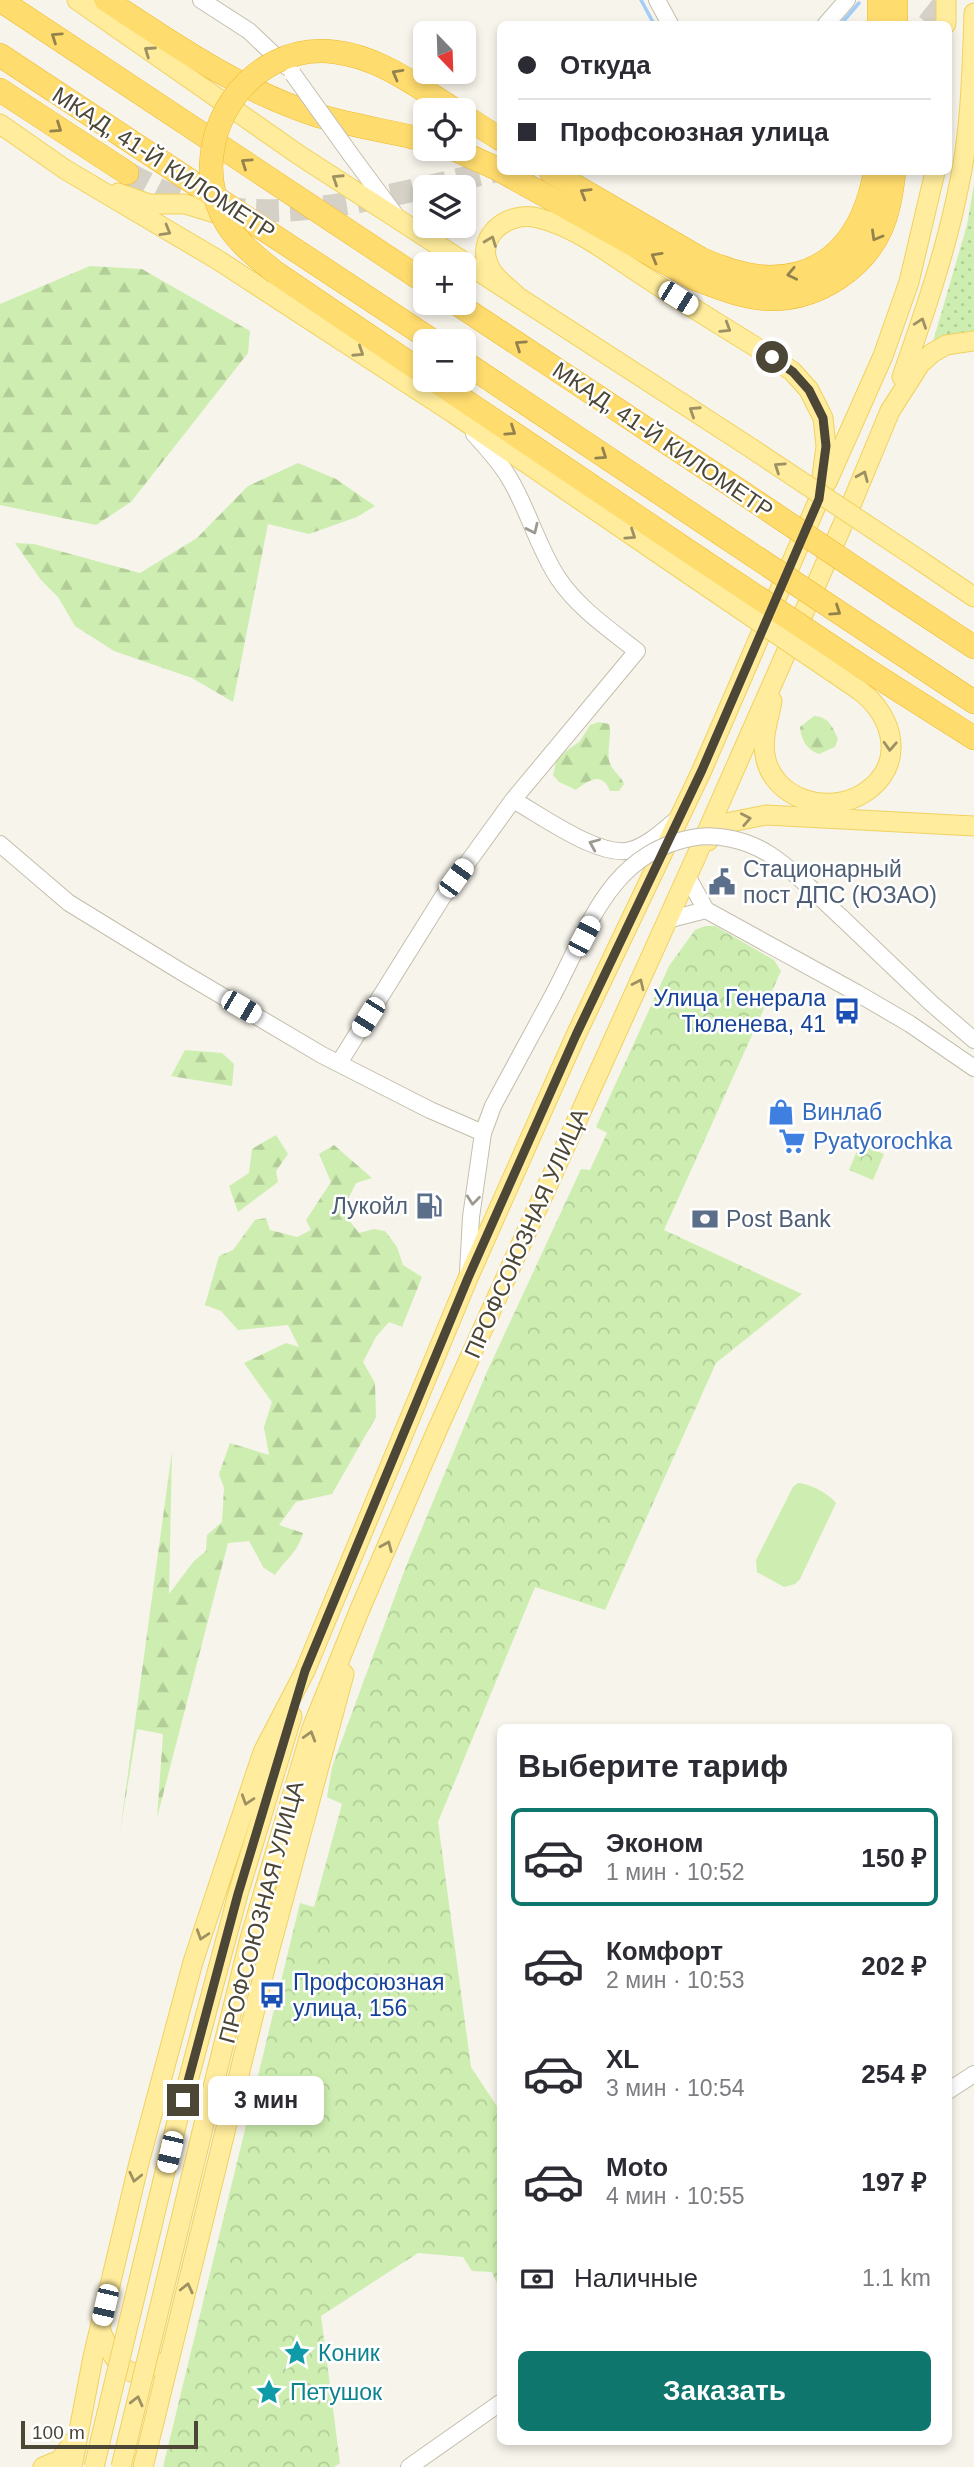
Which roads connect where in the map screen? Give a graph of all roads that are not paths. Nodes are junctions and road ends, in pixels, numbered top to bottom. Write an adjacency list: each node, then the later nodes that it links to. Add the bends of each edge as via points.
1 (0, 0): 34 (highway, МКАД, 41-Й КИЛОМЕТР, one-way to 1)
2 (77, 0): 32 (main road, one-way to 2)
3 (106, 0): 21 (highway, via 234,81 354,125)
4 (201, 0): 32 (street, bridge, via 273,52 389,208)
5 (657, 0): 11 (street)
6 (847, 0): 12 (street)
7 (879, 0): 13 (highway)
8 (896, 0): 14 (highway)
9 (946, 0): 15 (main road)
10 (974, 13): 42 (main road, one-way to 10, via 933,285 960,183)
11 (668, 21)
12 (829, 21)
13 (879, 21)
14 (896, 21)
15 (946, 21)
16 (0, 55): 33 (highway, МКАД, 41-Й КИЛОМЕТР)
17 (0, 90): 26 (highway, one-way to 26)
18 (435, 98): 39 (highway, one-way to 39, bridge, via 371,60 312,51 274,63 242,86 220,119 212,148 215,197 233,233 276,273)
19 (0, 124): 25 (main road)
20 (476, 124): 22 (highway)
21 (413, 137)
22 (496, 137)
23 (476, 159): 24 (highway)
24 (497, 169)
25 (66, 170): 33 (main road, via 149,204 185,204 230,218); 43 (main road, one-way to 43, via 218,260)
26 (127, 173)
27 (509, 175): 30 (highway, one-way to 27, via 879,233 850,270 803,295 776,299 731,292 693,278)
28 (556, 175): 29 (highway, one-way to 28, via 865,210 845,244 811,269 768,277 701,259)
29 (874, 175)
30 (894, 175)
31 (934, 175): 44 (main road, ПРОФСОЮЗНАЯ УЛИЦА, via 909,282 883,356)
32 (409, 226): 35 (main road)
33 (289, 246): 37 (highway, МКАД, 41-Й КИЛОМЕТР)
34 (413, 274)
35 (517, 296): 44 (main road, one-way to 44, via 491,269 488,241 509,219 537,217 586,239 772,357 809,390 823,418 826,446); 46 (main road, one-way to 35, bridge)
36 (474, 315): 47 (highway, МКАД, 41-Й КИЛОМЕТР, one-way to 36, bridge)
37 (415, 329)
38 (974, 341): 42 (main road, via 946,345 926,358)
39 (413, 366)
40 (476, 370): 50 (highway, МКАД, 41-Й КИЛОМЕТР, one-way to 50, bridge)
41 (451, 392): 45 (highway, one-way to 45)
42 (890, 411): 48 (main road, one-way to 42)
43 (453, 413): 45 (main road, one-way to 45); 52 (street, one-way to 52, via 508,476 559,579 593,616 637,651)
44 (819, 499): 53 (main road, ПРОФСОЮЗНАЯ УЛИЦА)
45 (697, 568): 49 (highway, bridge); 49 (main road, bridge, via 780,635)
46 (974, 597)
47 (974, 647)
48 (777, 673): 49 (main road, one-way to 48, via 887,721 891,741 888,762 878,780 863,793 845,801 813,802 786,791 765,758); 56 (main road)
49 (863, 680): 51 (highway)
50 (974, 702)
51 (970, 736)
52 (513, 800): 53 (street, one-way to 52, via 645,843 614,852); 60 (street, via 442,898)
53 (676, 820): 63 (main road, ПРОФСОЮЗНАЯ УЛИЦА)
54 (974, 826): 56 (main road, one-way to 54, via 726,823 766,815)
55 (0, 844): 60 (street, via 69,903)
56 (691, 867): 57 (street); 58 (main road, ПРОФСОЮЗНАЯ УЛИЦА)
57 (706, 910): 58 (street); 61 (street, via 899,1017)
58 (667, 920): 64 (main road, ПРОФСОЮЗНАЯ УЛИЦА, one-way to 58)
59 (974, 1040): 62 (street, bridge, via 786,866 742,841 700,836 662,846 642,857 607,892)
60 (340, 1063): 62 (street)
61 (974, 1068)
62 (483, 1133): 63 (street, one-way to 63)
63 (468, 1278): 65 (main road, ПРОФСОЮЗНАЯ УЛИЦА)
64 (360, 1609): 69 (main road, ПРОФСОЮЗНАЯ УЛИЦА, one-way to 64, via 268,1956); 75 (main road, ПРОФСОЮЗНАЯ УЛИЦА, one-way to 64, bridge, via 249,1942 312,1728)
65 (305, 1671): 68 (main road, ПРОФСОЮЗНАЯ УЛИЦА, one-way to 68, via 263,1752 193,1962); 74 (main road, ПРОФСОЮЗНАЯ УЛИЦА, bridge, via 238,1894 176,2126)
66 (974, 2074): 67 (street)
67 (952, 2088)
68 (100, 2329): 69 (main road, via 122,2369 138,2371 151,2367); 71 (main road, ПРОФСОЮЗНАЯ УЛИЦА)
69 (177, 2333): 76 (main road, ПРОФСОЮЗНАЯ УЛИЦА)
70 (497, 2405): 77 (street)
71 (77, 2437): 72 (main road, via 60,2460); 73 (main road, ПРОФСОЮЗНАЯ УЛИЦА)
72 (43, 2467)
73 (72, 2467)
74 (94, 2467)
75 (121, 2467)
76 (143, 2467)
77 (409, 2467)

